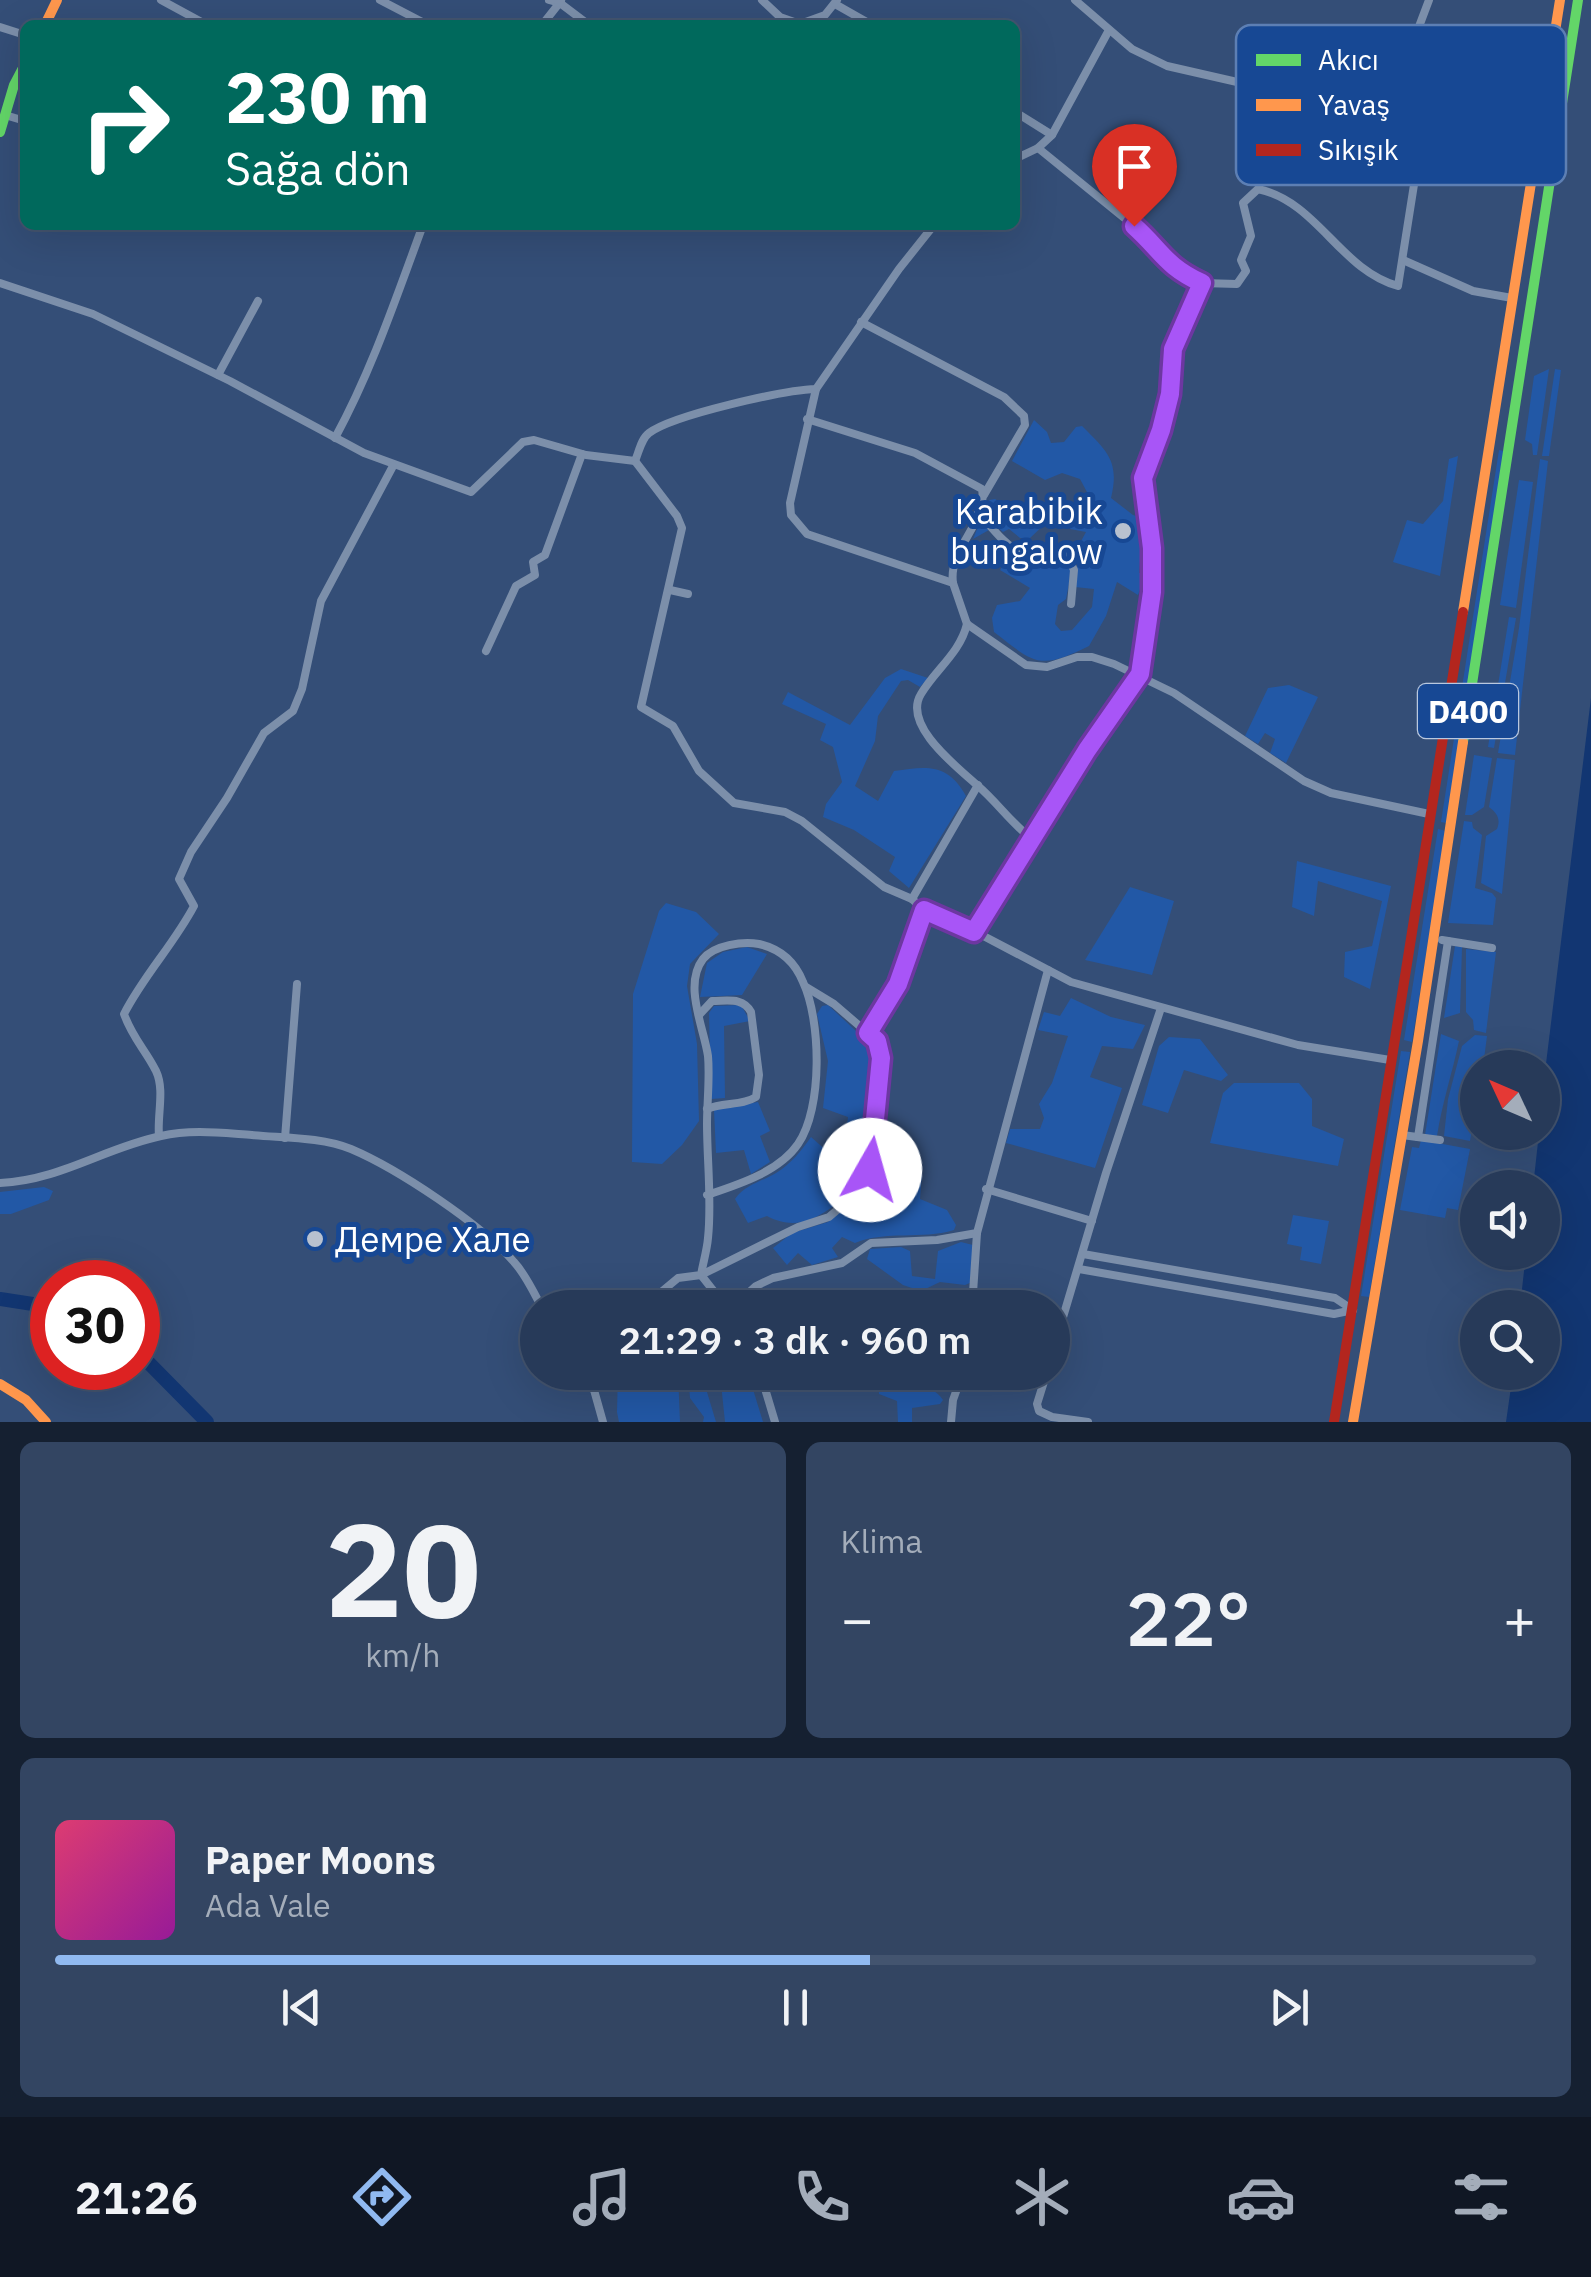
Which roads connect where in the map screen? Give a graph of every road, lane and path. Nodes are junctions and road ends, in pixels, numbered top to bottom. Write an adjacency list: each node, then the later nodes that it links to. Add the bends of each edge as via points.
1 (161, 0): 11 (street)
2 (380, 0): 12 (street)
3 (550, 0): 9 (street)
4 (762, 0): 14 (street)
5 (1075, 0): 19 (street)
6 (1429, 0): 17 (street)
7 (1560, 0): 18 (main road, D400)
8 (1578, 0): 20 (main road, D400)
9 (561, 2): 13 (street)
10 (836, 2): 15 (street); 16 (street)
11 (198, 20)
12 (418, 20)
13 (583, 20)
14 (787, 20)
15 (812, 20)
16 (864, 20)
17 (1420, 25)
18 (1556, 25)
19 (1108, 30): 22 (street, via 1148,59); 27 (street)
20 (1566, 72)
21 (20, 76): 23 (main road)
22 (1236, 81)
23 (5, 114): 25 (street); 26 (main road)
24 (1020, 115): 27 (street)
25 (20, 120)
26 (0, 132)
27 (1052, 135): 28 (street)
28 (1038, 148): 29 (street); 37 (street, via 1152,243 1168,264)
29 (1020, 157)
30 (1414, 185): 35 (street)
31 (1531, 185): 38 (main road, D400)
32 (1547, 185): 63 (main road, D400)
33 (421, 230): 44 (street, via 378,350)
34 (930, 230): 40 (street)
35 (1403, 260): 37 (street, via 1398,286 1377,280 1300,209 1258,189 1244,203 1251,236 1242,280); 38 (street, via 1473,291)
36 (0, 283): 41 (street, via 93,314)
37 (1202, 283): 56 (street, via 1173,349 1170,394 1143,478 1152,592)
38 (1512, 298): 58 (main road, D400)
39 (258, 300): 41 (street)
40 (861, 322): 42 (street); 48 (street, via 1004,397 1024,416)
41 (218, 375): 44 (street)
42 (816, 389): 43 (street); 46 (street, via 786,390 664,426 645,436)
43 (808, 419): 48 (street, via 915,453 976,484); 50 (street, via 790,503 797,525)
44 (336, 438): 47 (street)
45 (582, 454): 46 (street); 47 (street, via 523,442 472,492); 55 (street, via 545,555 533,562 535,575 516,586)
46 (634, 461): 51 (street, via 682,528)
47 (393, 466): 75 (street, via 321,601 293,711 264,733 191,852 179,879 194,906 124,1014 157,1073)
48 (984, 495): 49 (street)
49 (978, 512): 50 (street, via 957,551); 53 (street, via 1019,553 1034,558 1064,547 1074,570)
50 (953, 584): 54 (street)
51 (670, 590): 52 (street); 60 (street, via 641,707 673,726 700,771 734,803 802,821 884,886)
52 (688, 594)
53 (1071, 604)
54 (967, 624): 56 (street, via 1026,665 1092,657); 57 (street, via 963,640 918,696 918,716 926,734)
55 (486, 651)
56 (1140, 674): 58 (street, via 1304,781); 59 (street)
57 (978, 785): 59 (street); 60 (street)
58 (1429, 814): 72 (main road, D400)
59 (1032, 839): 62 (street)
60 (912, 899): 61 (street)
61 (924, 910): 62 (street); 71 (street, via 898,984)
62 (974, 932): 66 (street)
63 (1434, 938): 64 (street); 74 (main road, D400)
64 (1448, 941): 65 (street); 76 (street)
65 (1492, 948)
66 (1048, 970): 69 (street); 80 (street)
67 (297, 984): 77 (street)
68 (806, 987): 70 (street, via 794,962 766,946 720,948 704,958 697,973); 71 (street); 81 (street, via 818,1079 798,1145 744,1183)
69 (1161, 1008): 72 (street, via 1298,1044); 82 (street)
70 (699, 1015): 73 (street, via 708,1057); 73 (street, via 712,1002 748,1005 759,1075 756,1097)
71 (868, 1033): 86 (street, via 881,1058 866,1186 829,1217)
72 (1392, 1060): 93 (main road, D400)
73 (707, 1109): 81 (street)
74 (1402, 1134): 76 (street); 94 (main road, D400)
75 (160, 1136): 77 (street); 79 (street, via 53,1176)
76 (1418, 1137): 78 (street)
77 (285, 1138): 87 (street, via 348,1148 430,1196 516,1263)
78 (1440, 1140)
79 (0, 1183)
80 (986, 1189): 82 (street); 83 (street)
81 (706, 1195): 86 (street)
82 (1092, 1221): 84 (street)
83 (976, 1233): 90 (street, via 871,1243 842,1263 773,1278); 91 (street)
84 (1082, 1254): 85 (street); 93 (street, via 1335,1298)
85 (1078, 1269): 92 (street); 93 (street, via 1334,1314)
86 (701, 1275): 88 (street, via 678,1278); 89 (street)
87 (532, 1290)
88 (664, 1290)
89 (714, 1290)
90 (751, 1290)
91 (973, 1290)
92 (1070, 1295)
93 (1352, 1310): 94 (main road); 105 (main road, D400)
94 (1371, 1312): 106 (main road, D400)
95 (0, 1384): 100 (main road, via 16,1390)
96 (594, 1390): 101 (street)
97 (765, 1390): 102 (street)
98 (956, 1390): 103 (street)
99 (1041, 1390): 104 (street, via 1039,1411)
100 (46, 1422)
101 (603, 1422)
102 (775, 1422)
103 (951, 1422)
104 (1088, 1422)
105 (1334, 1422)
106 (1353, 1422)

